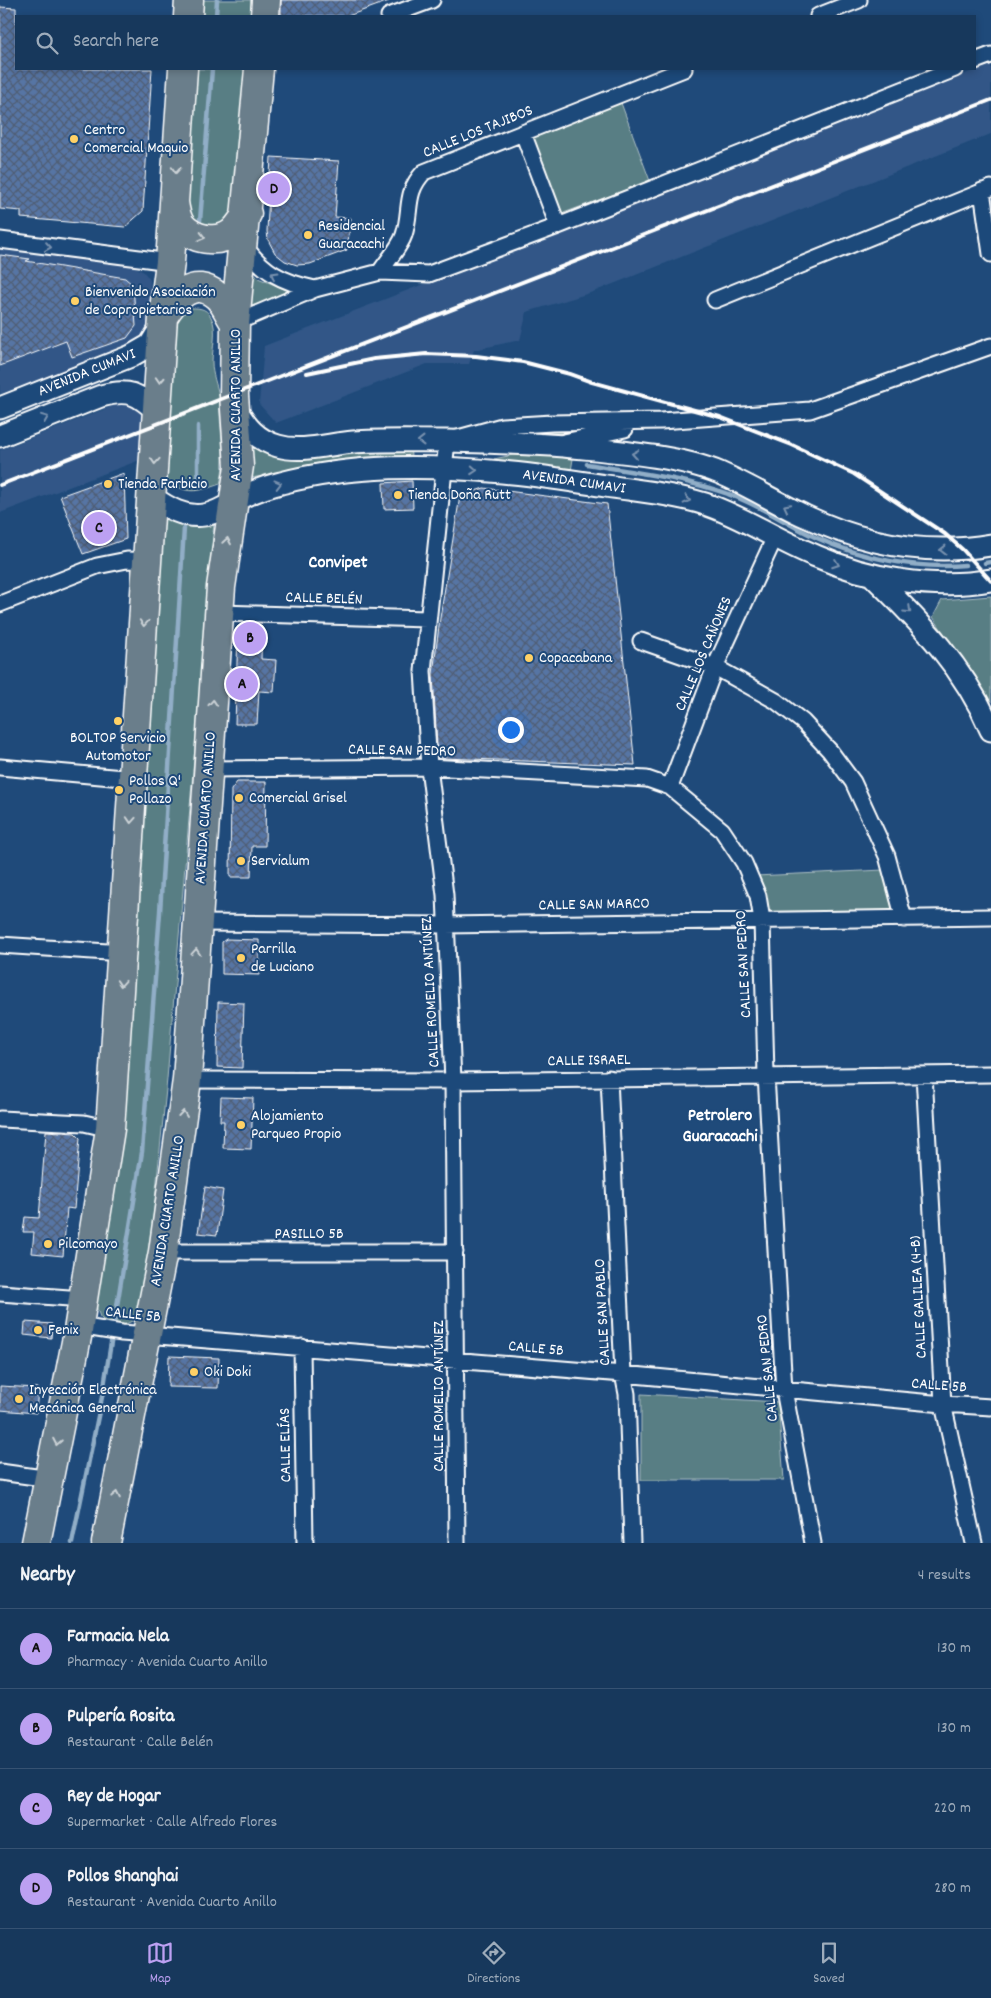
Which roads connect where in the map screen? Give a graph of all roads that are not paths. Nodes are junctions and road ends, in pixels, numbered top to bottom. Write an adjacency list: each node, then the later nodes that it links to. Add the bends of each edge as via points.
1 (189, 0): 6 (highway)
2 (266, 0): 7 (highway)
3 (432, 0): 8 (street)
4 (859, 0): 5 (street)
5 (841, 3): 9 (street)
6 (188, 15)
7 (264, 15)
8 (392, 15)
9 (820, 15)
10 (991, 55): 11 (street)
11 (976, 61)
12 (183, 70): 18 (highway, one-way to 18)
13 (259, 70): 19 (highway, AVENIDA CUARTO ANILLO)
14 (681, 70): 16 (street, CALLE LOS TAJIBOS)
15 (952, 70): 20 (street)
16 (523, 133): 20 (street); 27 (street, CALLE LOS TAJIBOS, via 424,172 411,192 404,236)
17 (987, 189): 25 (street); 29 (street)
18 (174, 202): 19 (highway, one-way to 19, via 182,226 206,239 226,236 240,225); 26 (highway)
19 (247, 214): 24 (highway, AVENIDA CUARTO ANILLO)
20 (558, 226): 27 (street, via 429,274)
21 (0, 234): 23 (street)
22 (0, 240): 23 (street)
23 (20, 243): 26 (street, one-way to 26)
24 (243, 244): 28 (street, one-way to 24, via 278,277 258,263); 31 (highway, AVENIDA CUARTO ANILLO)
25 (991, 254)
26 (170, 262): 30 (highway)
27 (380, 272): 28 (street)
28 (315, 289): 31 (street)
29 (715, 300)
30 (163, 320): 31 (highway, via 178,295 199,289 218,296); 33 (main road, AVENIDA CUMAVI, via 150,345 136,354); 35 (highway, one-way to 35)
31 (235, 323): 34 (highway, AVENIDA CUARTO ANILLO)
32 (991, 346): 37 (street, via 810,410)
33 (0, 408)
34 (235, 408): 39 (main road, AVENIDA CUMAVI, one-way to 34, via 353,442 289,448 257,437); 45 (highway, AVENIDA CUARTO ANILLO, via 239,466)
35 (158, 412): 38 (main road, AVENIDA CUMAVI, one-way to 35, via 117,392 139,396); 44 (highway, one-way to 44)
36 (0, 414): 38 (main road, via 6,426)
37 (661, 421): 39 (street, via 502,426); 40 (street)
38 (1, 436)
39 (447, 441): 40 (main road, AVENIDA CUMAVI); 42 (street, CALLE ROMELIO ANTÚNEZ)
40 (548, 445): 41 (main road, AVENIDA CUMAVI)
41 (592, 449): 43 (main road, via 580,464); 47 (main road, AVENIDA CUMAVI, one-way to 41, via 935,550 889,545 806,517 719,473 653,457)
42 (445, 468): 43 (main road, AVENIDA CUMAVI, one-way to 43); 45 (main road, AVENIDA CUMAVI, one-way to 42, via 268,487 298,479 393,467); 53 (street, CALLE ROMELIO ANTÚNEZ)
43 (584, 483): 46 (main road, AVENIDA CUMAVI, one-way to 46, via 705,504)
44 (152, 497): 45 (main road, AVENIDA CUMAVI, via 173,510 194,515 215,512); 48 (highway)
45 (234, 502): 52 (highway, AVENIDA CUARTO ANILLO, one-way to 45, via 223,565)
46 (775, 537): 49 (main road, AVENIDA CUMAVI, one-way to 49, via 816,557); 55 (street, CALLE LOS CAÑONES)
47 (991, 546)
48 (148, 561): 51 (street, via 127,560 97,566); 60 (highway, one-way to 60)
49 (873, 576): 50 (main road, AVENIDA CUMAVI, via 933,583); 56 (main road, one-way to 56, via 916,618 951,659 980,703)
50 (991, 580)
51 (0, 604)
52 (220, 614): 53 (street, CALLE BELÉN); 59 (highway, AVENIDA CUARTO ANILLO, one-way to 52)
53 (427, 619): 58 (street, CALLE ROMELIO ANTÚNEZ, via 423,671)
54 (641, 641): 55 (street)
55 (714, 668): 61 (street, CALLE LOS CAÑONES); 64 (street, via 776,701 803,722 830,751 853,782 887,856)
56 (991, 730)
57 (0, 767): 60 (street)
58 (429, 767): 59 (street, CALLE SAN PEDRO); 61 (street, CALLE SAN PEDRO, via 647,779); 66 (street, CALLE ROMELIO ANTÚNEZ, via 445,895)
59 (208, 768): 65 (highway, AVENIDA CUARTO ANILLO)
60 (134, 779): 68 (highway, one-way to 68)
61 (670, 787): 63 (street, CALLE SAN PEDRO, via 722,830 744,863 758,896)
62 (991, 917): 64 (street, CALLE SAN MARCO)
63 (762, 920): 64 (street, CALLE SAN MARCO); 66 (street, CALLE SAN MARCO); 70 (street, CALLE SAN PEDRO)
64 (904, 920)
65 (198, 923): 66 (street, CALLE SAN MARCO); 73 (highway, AVENIDA CUARTO ANILLO, one-way to 65)
66 (445, 925): 74 (street, CALLE ROMELIO ANTÚNEZ)
67 (0, 945): 68 (street)
68 (123, 953): 76 (highway, one-way to 76)
69 (991, 1074): 71 (street, CALLE ISRAEL)
70 (766, 1075): 71 (street, CALLE ISRAEL); 72 (street, CALLE ISRAEL); 86 (street, CALLE SAN PEDRO)
71 (924, 1075): 87 (street, CALLE GALILEA (4-B))
72 (610, 1078): 74 (street, CALLE ISRAEL); 85 (street, CALLE SAN PABLO)
73 (187, 1080): 74 (street, CALLE ISRAEL); 77 (highway, AVENIDA CUARTO ANILLO, one-way to 73)
74 (453, 1081): 78 (street, CALLE ROMELIO ANTÚNEZ)
75 (0, 1119): 76 (street, via 84,1123)
76 (110, 1129): 80 (highway)
77 (163, 1252): 78 (street, PASILLO 5B); 82 (highway, AVENIDA CUARTO ANILLO)
78 (455, 1252): 84 (street, CALLE ROMELIO ANTÚNEZ)
79 (0, 1293): 80 (street, CALLE 5B)
80 (83, 1299): 81 (highway)
81 (91, 1328): 82 (street, CALLE 5B); 90 (highway, one-way to 90)
82 (135, 1334): 83 (street, CALLE 5B); 92 (highway, AVENIDA CUARTO ANILLO, one-way to 82)
83 (302, 1347): 84 (street, CALLE 5B); 93 (street, CALLE ELÍAS)
84 (456, 1359): 85 (street, CALLE 5B); 94 (street, CALLE ROMELIO ANTÚNEZ)
85 (623, 1374): 86 (street, CALLE 5B); 95 (street, CALLE SAN PABLO, via 627,1394)
86 (784, 1390): 87 (street, CALLE 5B); 96 (street, CALLE SAN PEDRO)
87 (944, 1404): 88 (street, CALLE 5B); 97 (street, CALLE GALILEA (4-B))
88 (991, 1406)
89 (0, 1472): 90 (street)
90 (50, 1479): 91 (highway)
91 (36, 1543)
92 (106, 1543)
93 (304, 1543)
94 (457, 1543)
95 (632, 1543)
96 (813, 1543)
97 (974, 1543)

